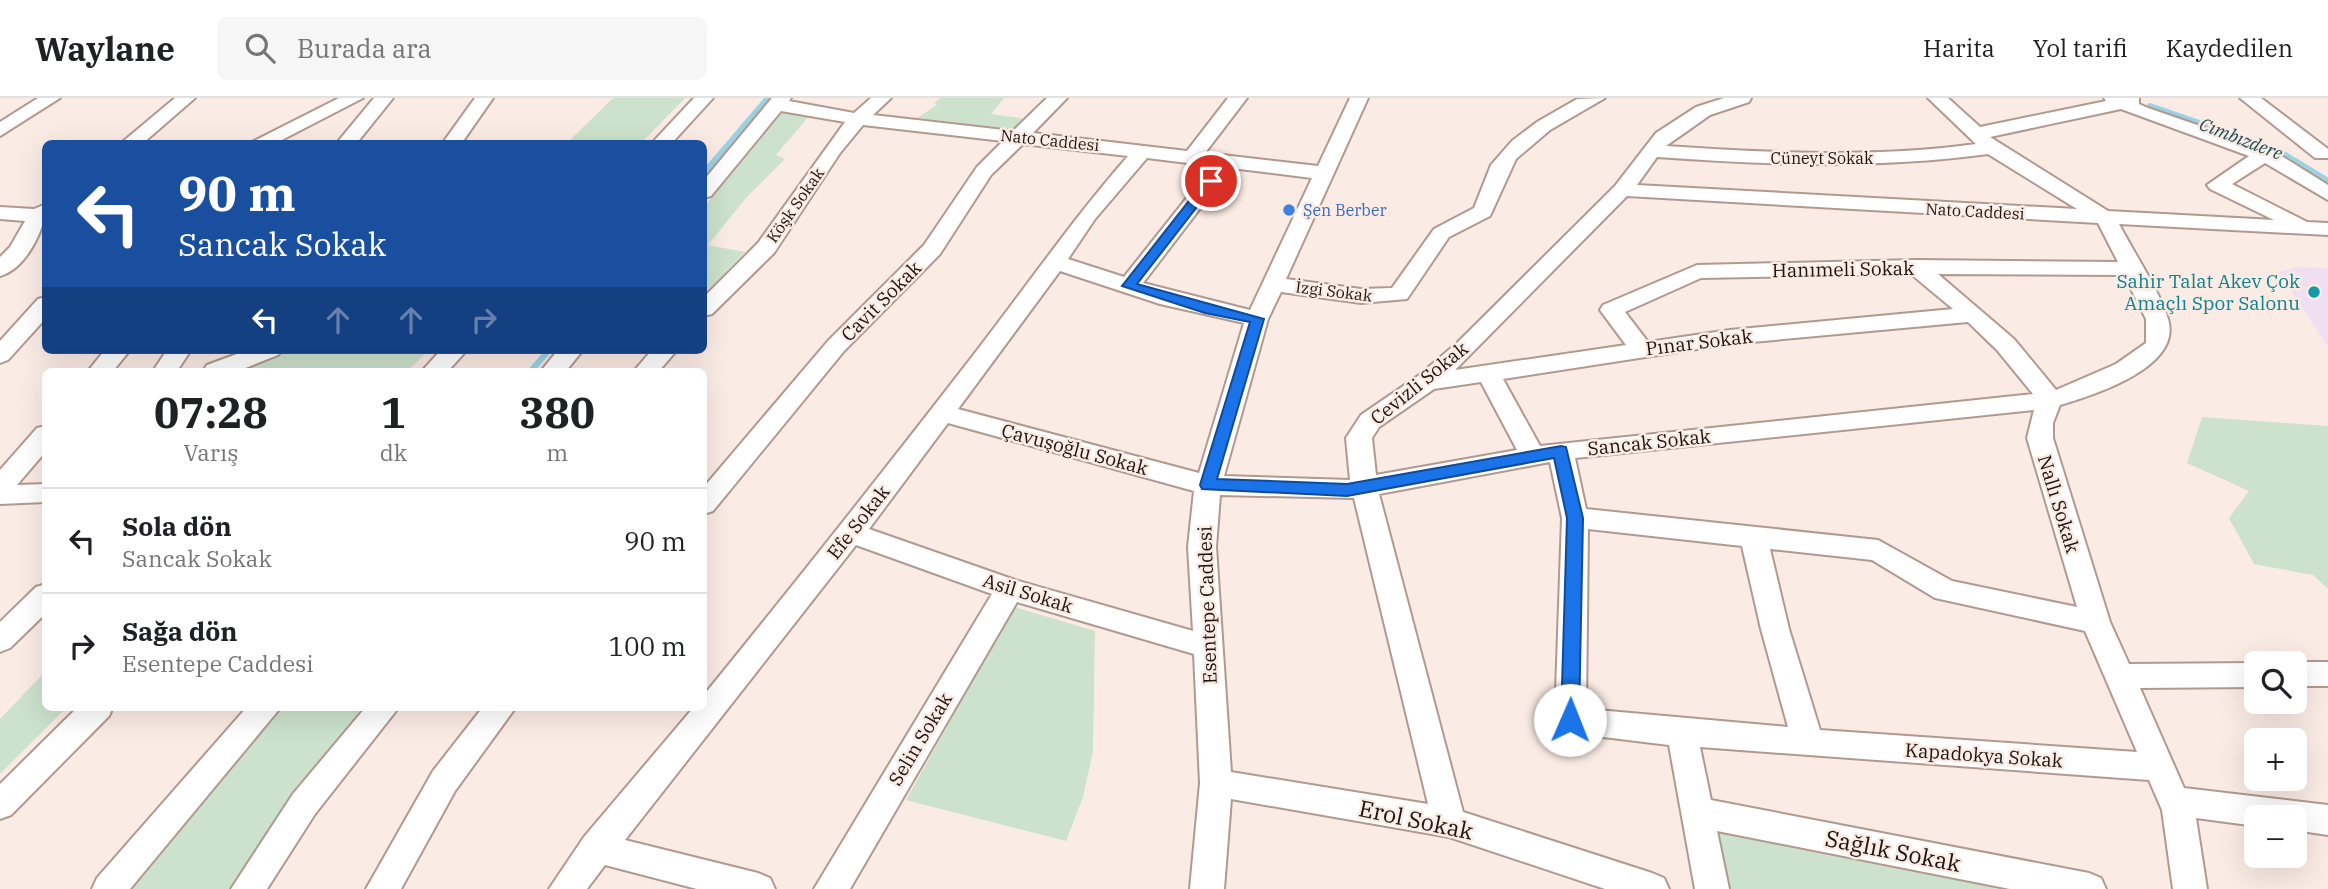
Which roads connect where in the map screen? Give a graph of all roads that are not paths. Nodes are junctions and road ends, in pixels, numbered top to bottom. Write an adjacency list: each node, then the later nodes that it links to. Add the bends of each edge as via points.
1 (51, 98): 20 (street)
2 (186, 98): 22 (street)
3 (354, 98): 18 (street)
4 (384, 98): 25 (street)
5 (484, 98): 26 (street)
6 (704, 98): 27 (street)
7 (882, 98): 19 (street, Köşk Sokak)
8 (1058, 98): 21 (street, Cavit Sokak)
9 (1238, 98): 31 (street)
10 (1359, 98): 35 (street, Esentepe Caddesi)
11 (1596, 98): 50 (street, İzgi Sokak, via 1567,111 1516,148 1494,179 1483,212 1441,233 1399,293 1361,296)
12 (1742, 98): 30 (street, Cevizli Sokak, via 1720,103 1683,122)
13 (1937, 98): 28 (street)
14 (2144, 98): 16 (street, Cüneyt Sokak); 33 (street)
15 (2249, 98): 33 (street)
16 (2117, 100): 28 (street, Cüneyt Sokak); 32 (street)
17 (791, 102): 19 (street, Nato Caddesi); 37 (street)
18 (327, 111): 23 (street); 24 (street)
19 (859, 119): 21 (street, Nato Caddesi); 52 (street, Köşk Sokak, via 764,250)
20 (0, 130)
21 (1016, 137): 29 (street, Nato Caddesi); 79 (street, Cavit Sokak, via 984,171 932,249 836,346)
22 (134, 140)
23 (265, 140)
24 (302, 140)
25 (348, 140)
26 (454, 140)
27 (664, 140)
28 (1984, 141): 30 (street, Cüneyt Sokak, via 1928,156 1845,159); 42 (street)
29 (1144, 150): 31 (street, Nato Caddesi); 46 (street, Efe Sokak, via 1087,215)
30 (1652, 151): 38 (street, Cevizli Sokak)
31 (1194, 155): 34 (street, Nato Caddesi)
32 (2264, 155): 39 (street); 43 (street, via 2217,185)
33 (2318, 156): 36 (street)
34 (1227, 160): 35 (street, Nato Caddesi); 51 (street)
35 (1324, 173): 50 (street, Esentepe Caddesi)
36 (2328, 175)
37 (707, 189)
38 (1622, 190): 42 (street, Nato Caddesi); 69 (street, Cevizli Sokak)
39 (2328, 194)
40 (0, 213): 41 (street)
41 (42, 213): 45 (street)
42 (2106, 218): 43 (street, Nato Caddesi); 49 (street)
43 (2319, 228)
44 (42, 241): 45 (street)
45 (10, 254): 48 (street)
46 (1056, 262): 51 (street); 71 (street, Efe Sokak)
47 (1916, 267): 49 (street, Hanımeli Sokak); 54 (street); 56 (street, Hanımeli Sokak, via 1697,272 1611,310)
48 (0, 269)
49 (2133, 269): 70 (street, via 2157,319 2156,346 2076,393)
50 (1272, 284): 55 (street, Esentepe Caddesi)
51 (1129, 286): 55 (street)
52 (707, 306)
53 (42, 308): 62 (street)
54 (1973, 314): 56 (street, Pınar Sokak); 70 (street, via 2025,364)
55 (1258, 319): 74 (street, Esentepe Caddesi)
56 (1641, 349): 68 (street, Pınar Sokak)
57 (115, 354): 63 (street)
58 (260, 354): 64 (street)
59 (451, 354): 65 (street)
60 (567, 354): 66 (street)
61 (661, 354): 67 (street)
62 (0, 355)
63 (103, 368)
64 (223, 368)
65 (437, 368)
66 (555, 368)
67 (649, 368)
68 (1488, 373): 69 (street, Pınar Sokak); 73 (street)
69 (1427, 382): 76 (street, Cevizli Sokak, via 1363,428 1359,447)
70 (2050, 400): 73 (street, Sancak Sokak); 85 (street, Nallı Sokak, via 2040,439)
71 (942, 413): 74 (street, Çavuşoğlu Sokak); 81 (street, Efe Sokak)
72 (42, 439): 75 (street)
73 (1546, 453): 76 (street, Sancak Sokak); 80 (street, Kapadokya Sokak)
74 (1208, 485): 76 (street, Sancak Sokak, via 1322,490); 87 (street, Esentepe Caddesi, via 1202,547)
75 (0, 486)
76 (1364, 487): 106 (street, Cevizli Sokak)
77 (42, 494): 78 (street)
78 (0, 495)
79 (707, 500)
80 (1575, 518): 82 (street); 98 (street, Kapadokya Sokak, via 1570,720)
81 (851, 533): 83 (street, Asil Sokak); 96 (street, Efe Sokak)
82 (1753, 535): 85 (street, via 1878,550 1945,590); 99 (street)
83 (1010, 589): 87 (street, Asil Sokak); 113 (street, Selin Sokak)
84 (42, 599): 86 (street)
85 (2096, 622): 91 (street, Nallı Sokak)
86 (0, 640)
87 (1208, 648): 101 (street, Esentepe Caddesi)
88 (2307, 674): 89 (street)
89 (2328, 674)
90 (2244, 675): 91 (street)
91 (2119, 676): 100 (street, Nallı Sokak)
92 (94, 711): 103 (street)
93 (263, 711): 108 (street)
94 (381, 711): 109 (street, via 304,804)
95 (497, 711): 110 (street, via 444,781)
96 (707, 711)
97 (707, 711): 107 (street, Efe Sokak)
98 (1682, 733): 99 (street, Kapadokya Sokak); 104 (street)
99 (1808, 742): 100 (street, Kapadokya Sokak)
100 (2160, 767): 102 (street, Nallı Sokak)
101 (1216, 783): 106 (street, Erol Sokak); 114 (street, Esentepe Caddesi)
102 (2174, 801): 105 (street); 118 (street, Nallı Sokak)
103 (0, 805)
104 (1697, 813): 116 (street); 117 (street, Sağlık Sokak)
105 (2328, 820)
106 (1449, 822): 115 (street, Erol Sokak)
107 (596, 848): 111 (street, Efe Sokak); 112 (street)
108 (109, 889)
109 (248, 889)
110 (383, 889)
111 (566, 889)
112 (758, 889)
113 (831, 889)
114 (1207, 889)
115 (1652, 889)
116 (1712, 889)
117 (2089, 889)
118 (2190, 889)

